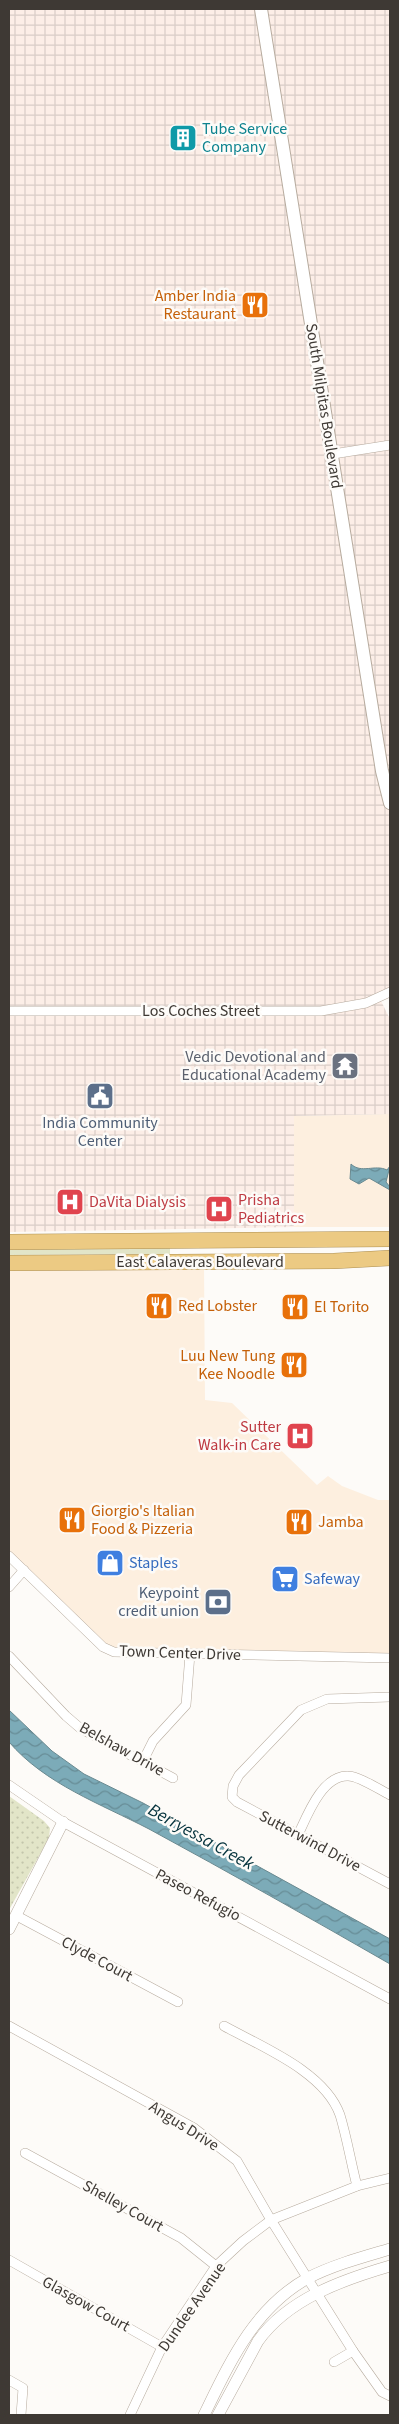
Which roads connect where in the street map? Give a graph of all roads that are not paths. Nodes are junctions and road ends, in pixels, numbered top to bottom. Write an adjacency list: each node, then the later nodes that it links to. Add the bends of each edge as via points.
1 (261, 9): 3 (main road, South Milpitas Boulevard)
2 (390, 444): 3 (street)
3 (333, 454): 4 (main road, South Milpitas Boulevard, via 382,771)
4 (390, 803)
5 (390, 992): 6 (street, Los Coches Street, via 366,1004 321,1011)
6 (9, 1011)
7 (390, 1239): 8 (highway, East Calaveras Boulevard)
8 (9, 1242)
9 (390, 1258): 10 (highway, East Calaveras Boulevard)
10 (9, 1263)
11 (9, 1556): 12 (street, Town Center Drive)
12 (24, 1570): 13 (street); 14 (street, Town Center Drive, via 103,1647 121,1653)
13 (9, 1587)
14 (190, 1654): 16 (street, Town Center Drive); 18 (street, via 186,1704 153,1741)
15 (9, 1656): 18 (street, Belshaw Drive, via 80,1728)
16 (390, 1658)
17 (390, 1697): 23 (street, Sutterwind Drive, via 328,1699 301,1710 239,1775 233,1786 232,1797 236,1802)
18 (143, 1761): 19 (street, Belshaw Drive)
19 (173, 1778)
20 (9, 1785): 22 (street, Paseo Refugio)
21 (390, 1795): 23 (street, via 348,1776 332,1780 314,1802)
22 (63, 1822): 25 (street); 27 (street, Paseo Refugio)
23 (298, 1835): 24 (street, Sutterwind Drive)
24 (390, 1884)
25 (17, 1916): 26 (street); 28 (street, Clyde Court)
26 (9, 1928)
27 (390, 1999)
28 (178, 2002)
29 (9, 2026): 34 (street, Angus Drive, via 194,2128 237,2161)
30 (224, 2026): 33 (street, via 310,2075 328,2092 339,2114)
31 (25, 2153): 37 (street, Shelley Court, via 181,2238)
32 (390, 2178): 33 (street, Dundee Avenue)
33 (357, 2186): 34 (street, Dundee Avenue)
34 (270, 2220): 37 (street, Dundee Avenue); 39 (street, Angus Drive)
35 (390, 2248): 39 (street)
36 (9, 2260): 41 (street, Glasgow Court)
37 (216, 2266): 41 (street, Dundee Avenue)
38 (390, 2266): 40 (street)
39 (309, 2278): 40 (street, Angus Drive); 46 (street, via 273,2303 250,2328)
40 (318, 2293): 42 (street, Angus Drive); 49 (street, via 300,2301 266,2331)
41 (162, 2347): 48 (street, Dundee Avenue)
42 (353, 2351): 43 (street); 45 (street, Angus Drive, via 382,2392)
43 (334, 2362)
44 (9, 2380): 47 (street, via 23,2388)
45 (390, 2396)
46 (206, 2414)
47 (21, 2415)
48 (130, 2415)
49 (218, 2415)

